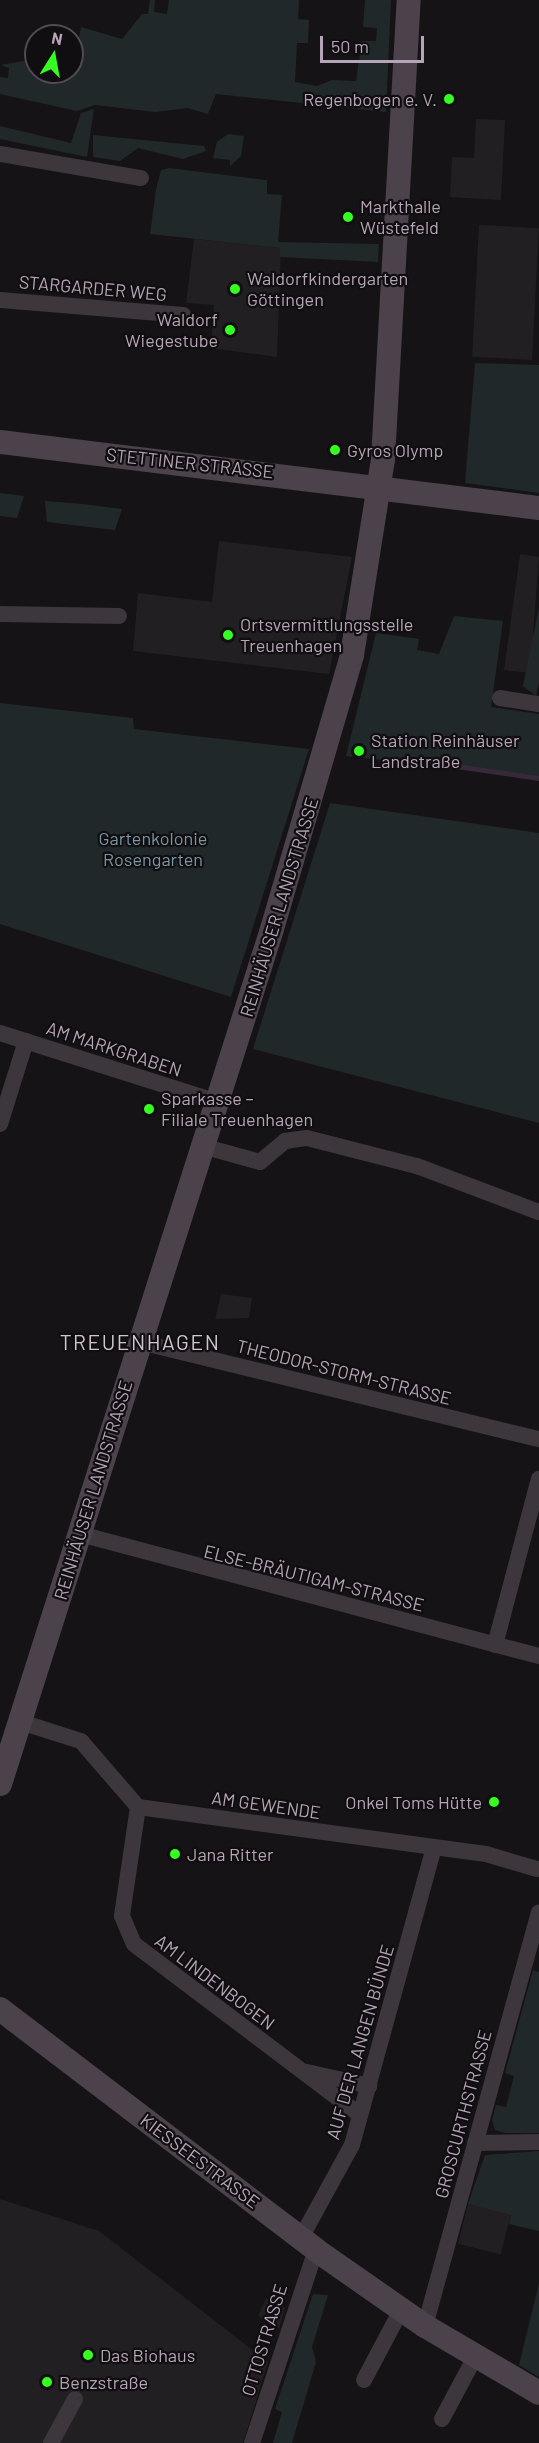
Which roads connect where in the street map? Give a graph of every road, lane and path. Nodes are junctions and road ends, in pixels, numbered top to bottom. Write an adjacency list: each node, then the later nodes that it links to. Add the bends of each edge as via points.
1 (409, 0): 7 (main road, REINHÄUSER LANDSTRASSE)
2 (0, 154): 3 (street)
3 (141, 178)
4 (0, 300): 5 (street, STARGARDER WEG)
5 (183, 315)
6 (0, 442): 7 (main road, STETTINER STRASSE)
7 (381, 485): 8 (main road, STETTINER STRASSE); 15 (main road, REINHÄUSER LANDSTRASSE, via 348,673)
8 (539, 507)
9 (0, 614): 10 (street)
10 (119, 616)
11 (500, 698): 12 (street)
12 (539, 704)
13 (0, 1033): 14 (street, AM MARKGRABEN)
14 (26, 1041): 15 (street, AM MARKGRABEN); 16 (street)
15 (217, 1102): 17 (main road, REINHÄUSER LANDSTRASSE)
16 (0, 1124)
17 (202, 1146): 18 (street, via 260,1162 290,1138 317,1140 417,1166); 19 (main road, REINHÄUSER LANDSTRASSE)
18 (539, 1212)
19 (140, 1342): 20 (street, THEODOR-STORM-STRASSE); 22 (main road, REINHÄUSER LANDSTRASSE)
20 (539, 1439)
21 (539, 1479): 23 (street)
22 (80, 1534): 23 (street, ELSE-BRÄUTIGAM-STRASSE); 25 (main road, REINHÄUSER LANDSTRASSE)
23 (495, 1645): 24 (street, ELSE-BRÄUTIGAM-STRASSE)
24 (539, 1656)
25 (21, 1722): 26 (main road, REINHÄUSER LANDSTRASSE); 28 (street, via 81,1741)
26 (4, 1759): 27 (main road, REINHÄUSER LANDSTRASSE)
27 (0, 1784)
28 (138, 1807): 29 (street, AM GEWENDE); 33 (street, AM LINDENBOGEN, via 122,1916 126,1932 154,1962)
29 (434, 1848): 30 (street, AM GEWENDE); 34 (street, AUF DER LANGEN BÜNDE)
30 (537, 1869)
31 (539, 1912): 37 (street, GROSCURTHSTRASSE)
32 (0, 2009): 38 (main road, KIESSEESTRASSE)
33 (301, 2070): 34 (street, AM LINDENBOGEN); 35 (street, AM LINDENBOGEN)
34 (369, 2086): 35 (street, AUF DER LANGEN BÜNDE)
35 (360, 2115): 38 (street, AUF DER LANGEN BÜNDE, via 352,2145)
36 (539, 2142): 37 (street)
37 (475, 2143): 40 (street, GROSCURTHSTRASSE)
38 (309, 2244): 39 (main road, KIESSEESTRASSE); 47 (street, OTTOSTRASSE)
39 (401, 2310): 40 (main road, KIESSEESTRASSE); 42 (street)
40 (425, 2326): 41 (main road, KIESSEESTRASSE)
41 (475, 2357): 43 (main road, KIESSEESTRASSE); 45 (street)
42 (364, 2380)
43 (539, 2393)
44 (75, 2399): 46 (street)
45 (442, 2419)
46 (51, 2443)
47 (252, 2443)

